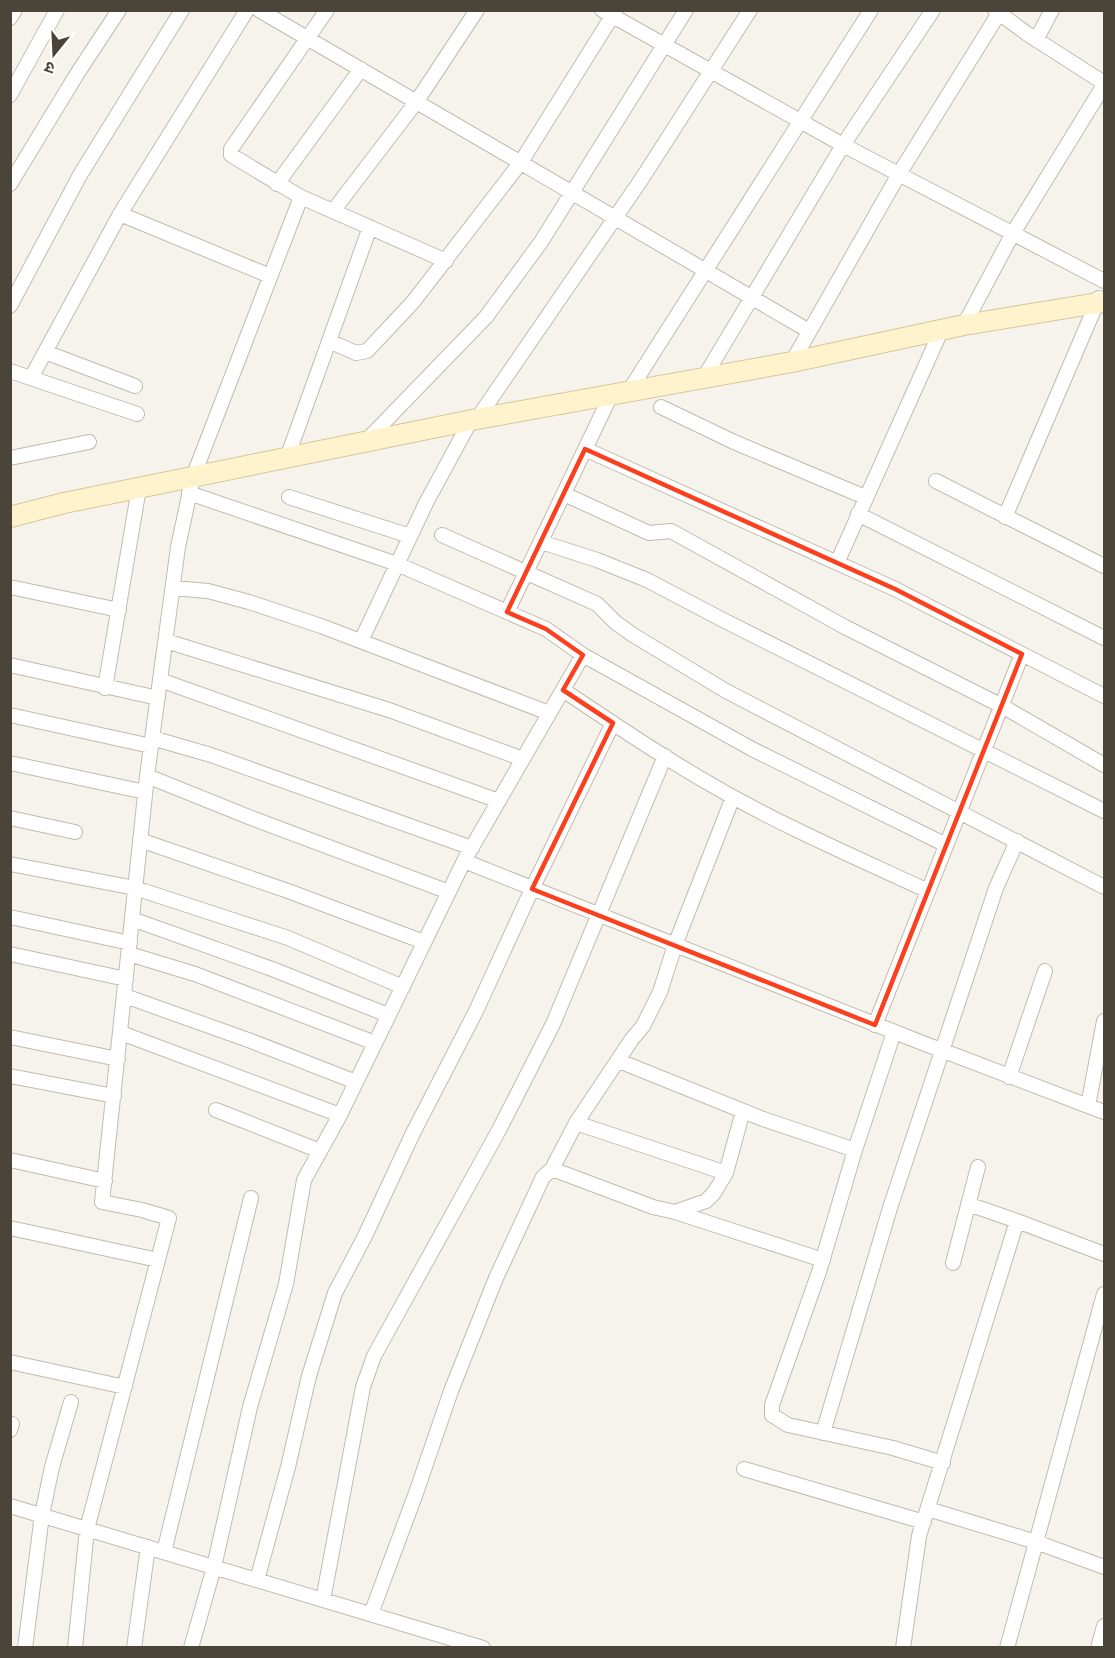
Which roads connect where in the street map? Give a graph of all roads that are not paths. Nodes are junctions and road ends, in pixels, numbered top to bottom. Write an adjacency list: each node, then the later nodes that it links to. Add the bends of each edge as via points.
1 (15, 10): 16 (street)
2 (57, 10): 23 (street)
3 (119, 10): 29 (street)
4 (182, 10): 44 (street, via 80,175)
5 (248, 10): 34 (street)
6 (259, 10): 17 (street)
7 (327, 10): 17 (street)
8 (477, 10): 24 (street)
9 (686, 10): 19 (street)
10 (750, 10): 21 (street)
11 (871, 10): 25 (street)
12 (933, 10): 26 (street)
13 (1052, 10): 18 (street)
14 (610, 12): 19 (street); 27 (street)
15 (998, 12): 18 (street); 28 (street)
16 (10, 18)
17 (308, 39): 20 (street); 30 (street, via 231,151 233,157)
18 (1036, 40): 22 (street)
19 (664, 44): 21 (street); 31 (street)
20 (361, 69): 24 (street); 30 (street)
21 (710, 71): 25 (street); 35 (street)
22 (1104, 84): 37 (street)
23 (10, 95)
24 (417, 101): 27 (street); 33 (street)
25 (801, 122): 26 (street); 39 (street)
26 (843, 145): 28 (street); 42 (street)
27 (521, 162): 31 (street); 38 (street)
28 (899, 174): 37 (street); 46 (street)
29 (10, 184)
30 (277, 184): 32 (street)
31 (572, 193): 35 (street); 60 (street, via 486,317)
32 (301, 197): 33 (street); 40 (street)
33 (333, 211): 36 (street)
34 (120, 214): 40 (street); 49 (street)
35 (615, 217): 39 (street); 58 (street)
36 (370, 227): 38 (street); 48 (street)
37 (1013, 233): 41 (street); 45 (street)
38 (446, 261): 48 (street, via 367,351 356,354)
39 (704, 271): 42 (street); 55 (street)
40 (270, 276): 65 (street)
41 (1104, 283): 43 (street)
42 (751, 298): 46 (street); 53 (street)
43 (1100, 302): 45 (street); 72 (street)
44 (10, 306)
45 (964, 325): 47 (street)
46 (809, 331): 50 (street)
47 (941, 331): 50 (street); 69 (street)
48 (329, 341): 63 (street)
49 (45, 352): 52 (street); 54 (street)
50 (792, 362): 53 (street)
51 (12, 376): 52 (street)
52 (31, 378): 57 (street)
53 (703, 379): 55 (street)
54 (135, 386)
55 (620, 393): 58 (street); 61 (street)
56 (661, 407): 69 (street)
57 (137, 414)
58 (474, 420): 60 (street); 74 (street)
59 (88, 442): 62 (street)
60 (365, 442): 63 (street)
61 (585, 449): 67 (street); 76 (street)
62 (10, 458)
63 (287, 458): 65 (street)
64 (936, 481): 72 (street)
65 (191, 485): 66 (street); 77 (street); 81 (street)
66 (139, 488): 71 (street); 82 (street)
67 (564, 494): 75 (street); 95 (street, via 649,533 671,531 845,627)
68 (289, 497): 74 (street)
69 (865, 497): 70 (street)
70 (858, 514): 76 (street); 84 (street)
71 (10, 517)
72 (1005, 517): 78 (street)
73 (442, 535): 79 (street)
74 (410, 536): 77 (street)
75 (541, 542): 79 (street); 100 (street, via 647,580)
76 (837, 563): 87 (street)
77 (397, 564): 83 (street); 86 (street)
78 (1104, 566)
79 (526, 573): 83 (street); 109 (street, via 597,604 633,635 726,691)
80 (10, 587): 82 (street)
81 (173, 588): 85 (street); 86 (street, via 208,591 249,602)
82 (119, 610): 91 (street)
83 (507, 612): 88 (street, via 546,629)
84 (1104, 638)
85 (166, 641): 90 (street); 102 (street, via 389,710)
86 (361, 642): 96 (street)
87 (1022, 654): 93 (street); 95 (street)
88 (583, 655): 92 (street); 115 (street, via 752,749)
89 (10, 665): 91 (street)
90 (160, 680): 94 (street); 108 (street)
91 (105, 688): 94 (street)
92 (563, 690): 96 (street); 98 (street)
93 (1104, 696)
94 (158, 698): 99 (street)
95 (1002, 706): 100 (street); 104 (street)
96 (549, 713): 102 (street)
97 (10, 715): 99 (street)
98 (613, 723): 101 (street); 121 (street)
99 (151, 742): 105 (street); 116 (street, via 211,755)
100 (984, 749): 109 (street); 110 (street)
101 (665, 756): 107 (street); 124 (street)
102 (523, 759): 108 (street)
103 (10, 764): 106 (street)
104 (1104, 765)
105 (147, 776): 106 (street); 123 (street)
106 (145, 792): 113 (street)
107 (733, 796): 122 (street); 128 (street)
108 (499, 801): 116 (street)
109 (960, 810): 114 (street); 115 (street)
110 (1104, 812)
111 (10, 818): 112 (street)
112 (75, 832)
113 (140, 840): 120 (street); 127 (street)
114 (1017, 841): 119 (street); 142 (street, via 996,888)
115 (946, 845): 122 (street)
116 (472, 848): 117 (street)
117 (464, 861): 121 (street); 123 (street)
118 (10, 864): 120 (street)
119 (1104, 887)
120 (135, 888): 126 (street); 133 (street, via 288,938)
121 (532, 889): 124 (street); 187 (street, via 476,1011 335,1293 309,1376)
122 (928, 891): 137 (street)
123 (449, 892): 127 (street)
124 (597, 915): 128 (street); 188 (street, via 553,1024 494,1140 374,1356 363,1387)
125 (10, 917): 129 (street)
126 (132, 919): 129 (street); 135 (street)
127 (424, 942): 133 (street)
128 (675, 945): 137 (street); 144 (street, via 660,992)
129 (129, 948): 132 (street); 141 (street)
130 (10, 954): 132 (street)
131 (1045, 971): 146 (street)
132 (126, 979): 134 (street)
133 (403, 987): 135 (street)
134 (124, 996): 139 (street); 147 (street)
135 (388, 1015): 141 (street)
136 (1104, 1021): 149 (street)
137 (875, 1025): 138 (street)
138 (894, 1032): 142 (street); 155 (street)
139 (120, 1034): 143 (street); 153 (street)
140 (10, 1037): 143 (street)
141 (375, 1044): 147 (street)
142 (942, 1051): 146 (street); 175 (street)
143 (118, 1059): 148 (street)
144 (619, 1060): 151 (street); 154 (street)
145 (10, 1076): 148 (street)
146 (1010, 1077): 149 (street)
147 (356, 1082): 153 (street)
148 (114, 1096): 161 (street)
149 (1088, 1107): 152 (street)
150 (216, 1110): 156 (street)
151 (743, 1111): 155 (street); 160 (street)
152 (1104, 1112)
153 (340, 1115): 156 (street)
154 (576, 1123): 159 (street); 160 (street)
155 (855, 1150): 169 (street)
156 (320, 1151): 185 (street, via 304,1180 286,1284 250,1407)
157 (10, 1161): 161 (street)
158 (978, 1167): 163 (street)
159 (552, 1169): 164 (street, via 653,1208); 189 (street, via 543,1177 496,1278 451,1390)
160 (726, 1173): 164 (street, via 706,1201)
161 (105, 1180): 168 (street, via 102,1202 169,1218)
162 (251, 1198): 184 (street)
163 (968, 1204): 165 (street); 170 (street)
164 (675, 1212): 169 (street)
165 (1017, 1221): 167 (street); 176 (street)
166 (10, 1228): 168 (street)
167 (1104, 1254)
168 (158, 1260): 173 (street)
169 (823, 1260): 175 (street, via 772,1405 772,1415 778,1420)
170 (953, 1263)
171 (1104, 1294): 182 (street)
172 (10, 1362): 173 (street)
173 (125, 1388): 181 (street)
174 (70, 1402): 179 (street)
175 (823, 1433): 176 (street)
176 (943, 1463): 180 (street)
177 (744, 1468): 180 (street)
178 (10, 1506): 179 (street)
179 (42, 1515): 181 (street); 191 (street)
180 (926, 1515): 182 (street); 196 (street, via 919,1536)
181 (87, 1529): 183 (street); 192 (street)
182 (1036, 1542): 186 (street); 197 (street)
183 (148, 1547): 184 (street); 193 (street)
184 (164, 1552): 185 (street)
185 (214, 1567): 187 (street); 194 (street)
186 (1104, 1567)
187 (257, 1580): 188 (street)
188 (323, 1600): 189 (street)
189 (371, 1614): 195 (street)
190 (1104, 1626): 198 (street)
191 (25, 1647)
192 (75, 1647)
193 (134, 1647)
194 (194, 1647)
195 (483, 1647)
196 (903, 1647)
197 (1007, 1647)
198 (1098, 1647)

